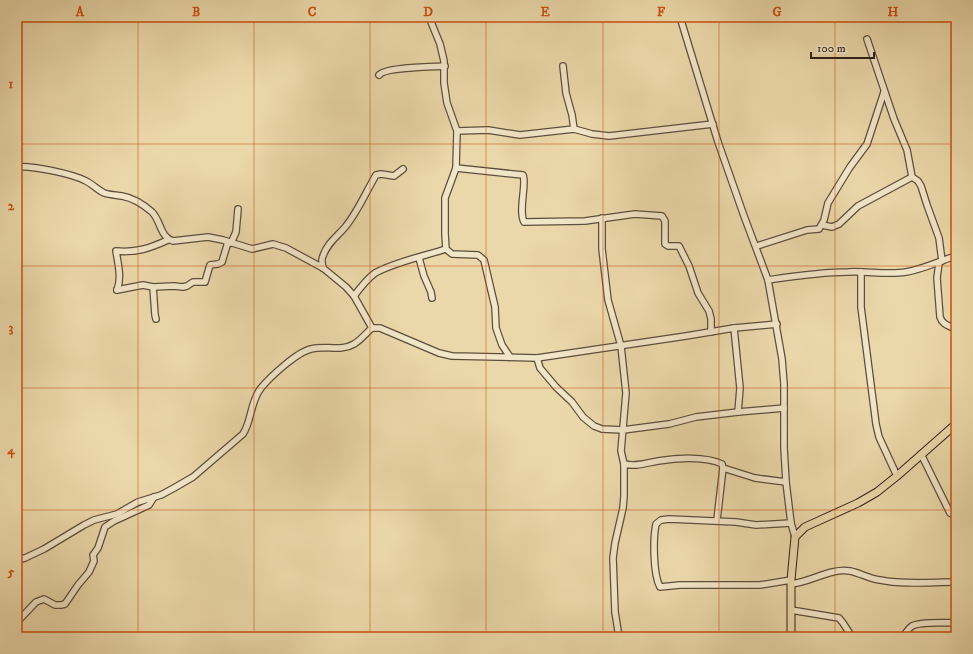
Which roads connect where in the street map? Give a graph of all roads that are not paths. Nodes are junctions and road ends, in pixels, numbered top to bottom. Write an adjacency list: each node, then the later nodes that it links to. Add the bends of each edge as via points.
1 (429, 17): 4 (street, via 440,44)
2 (680, 17): 8 (street)
3 (867, 39): 7 (street)
4 (445, 66): 6 (street, via 392,70); 10 (street, via 447,103)
5 (563, 66): 9 (street)
6 (379, 75)
7 (884, 92): 14 (street, via 906,150); 17 (street, via 868,144 828,203)
8 (713, 124): 9 (street, via 609,136); 20 (street)
9 (574, 129): 10 (street, via 520,135 488,130)
10 (457, 131): 12 (street)
11 (17, 167): 18 (street, via 70,175 86,180 104,193 134,200 152,212)
12 (456, 168): 16 (street, via 523,175 524,222 584,221); 21 (street, via 445,198)
13 (403, 169): 25 (street, via 394,176 376,176 345,227 325,250 322,257)
14 (912, 176): 17 (street, via 858,206 839,224 832,227); 24 (street, via 922,186 926,205 939,238)
15 (238, 209): 19 (street, via 236,232)
16 (602, 218): 36 (street, via 635,214 662,216 665,221 665,244 679,246 698,293 709,311); 37 (street, via 602,249 608,300)
17 (822, 225): 20 (street, via 819,229 807,230)
18 (168, 240): 19 (street, via 208,237); 28 (street, via 140,251 116,251 119,278 117,290 143,285)
19 (230, 243): 25 (street, via 252,249 273,244 286,248); 28 (street, via 222,262 210,265 205,282 193,282 183,287)
20 (756, 246): 27 (street)
21 (446, 249): 23 (street); 38 (street, via 452,254 478,255 484,260 496,328)
22 (956, 256): 24 (street)
23 (419, 258): 29 (street, via 375,273); 30 (street)
24 (940, 262): 26 (street, via 907,272); 35 (street, via 937,278 940,317 945,325)
25 (323, 268): 29 (street)
26 (861, 272): 27 (street, via 813,274); 47 (street, via 861,307 876,424)
27 (768, 280): 32 (street)
28 (153, 287): 31 (street)
29 (354, 296): 33 (street)
30 (432, 298)
31 (156, 319)
32 (777, 324): 34 (street); 40 (street, via 782,359)
33 (372, 328): 38 (street, via 380,328 452,356); 49 (street, via 353,345 344,348 309,349 298,355 272,376 256,394 247,428 236,441 192,478)
34 (734, 328): 36 (street); 41 (street, via 740,388)
35 (956, 330)
36 (711, 332): 37 (street)
37 (621, 346): 39 (street); 43 (street, via 626,393)
38 (510, 357): 39 (street)
39 (537, 358): 43 (street, via 540,368 583,417 602,429)
40 (784, 408): 41 (street); 48 (street)
41 (738, 412): 43 (street)
42 (956, 424): 44 (main road)
43 (623, 430): 45 (street, via 621,451)
44 (922, 454): 47 (main road); 50 (street, via 950,513)
45 (624, 464): 46 (street, via 639,465 664,460 692,459 718,462); 60 (street, via 623,508 613,558 615,612)
46 (723, 468): 48 (street, via 755,478); 51 (street)
47 (897, 476): 53 (main road, via 877,492 805,527)
48 (786, 482): 52 (street)
49 (154, 497): 54 (street, via 138,502 117,514 94,520 44,549); 58 (street, via 149,505 106,527 93,555 94,561 89,572 65,604 55,605 44,599 36,602)
50 (956, 516)
51 (717, 520): 52 (street, via 756,526); 55 (street, via 669,519 656,524 656,566 660,587)
52 (791, 523): 53 (street)
53 (795, 537): 55 (main road)
54 (17, 560)
55 (791, 582): 56 (street, via 802,583 829,573 850,571 880,580); 57 (main road)
56 (956, 582)
57 (791, 610): 61 (main road); 62 (street, via 839,618)
58 (17, 622)
59 (956, 623): 63 (street, via 913,626)
60 (619, 637)
61 (791, 637)
62 (852, 637)
63 (901, 637)

